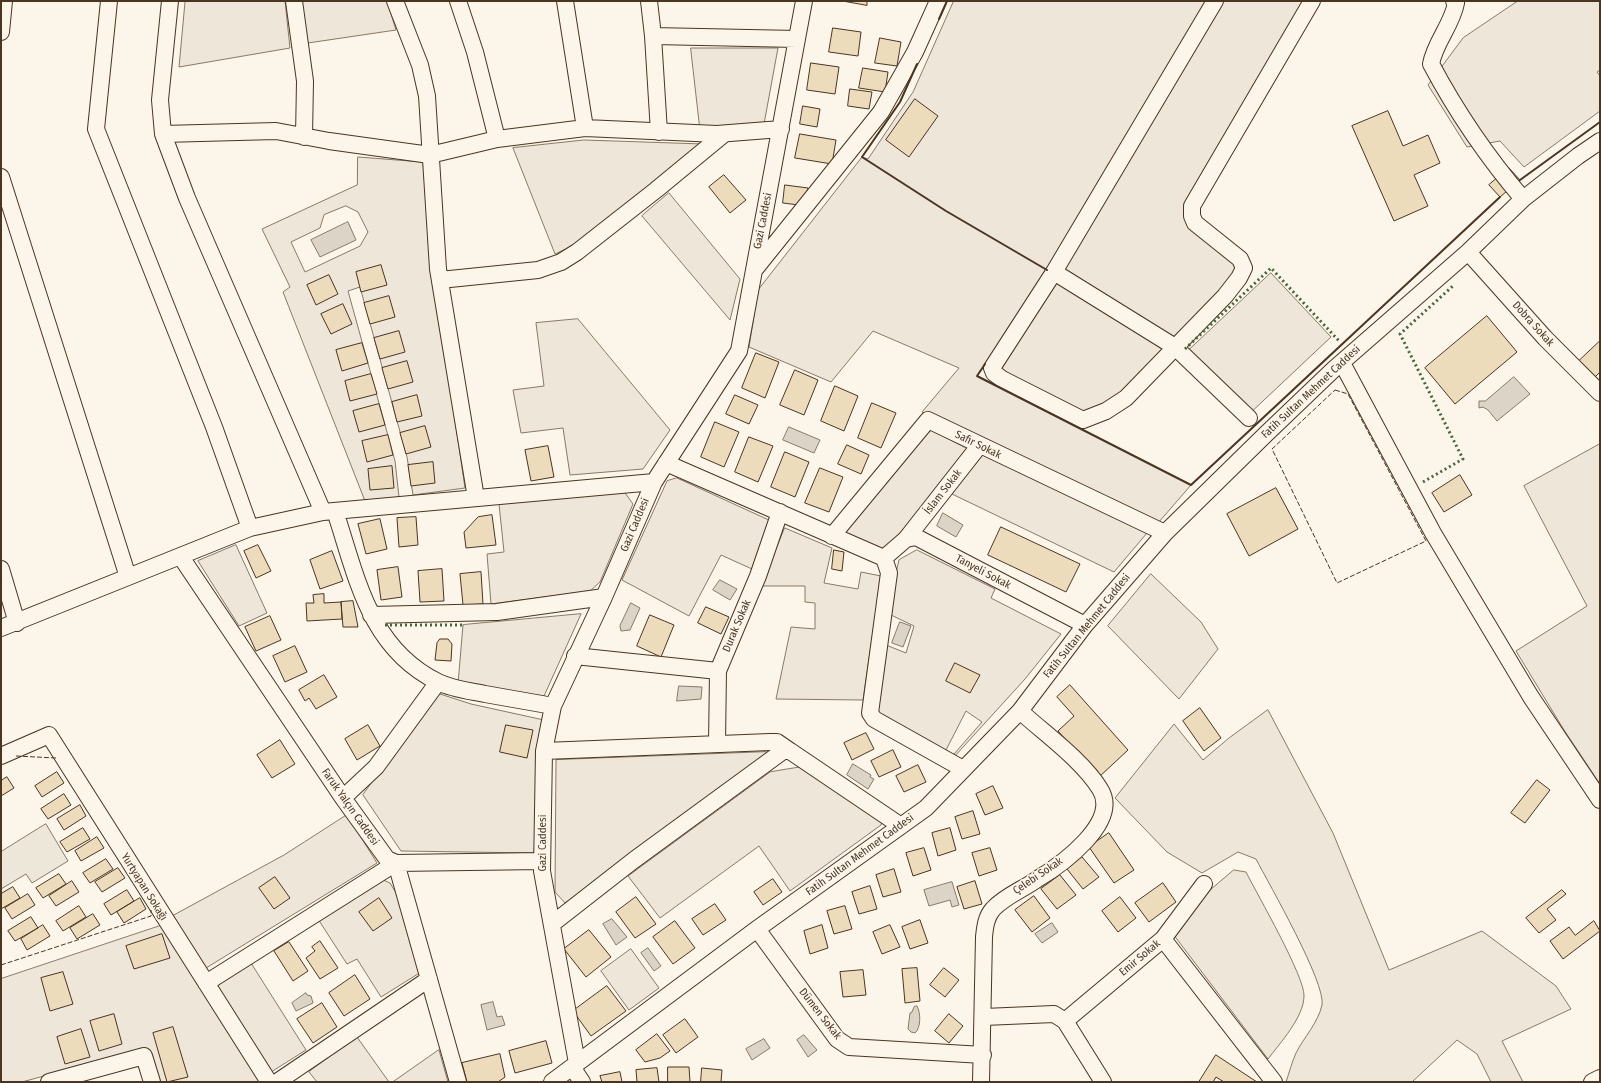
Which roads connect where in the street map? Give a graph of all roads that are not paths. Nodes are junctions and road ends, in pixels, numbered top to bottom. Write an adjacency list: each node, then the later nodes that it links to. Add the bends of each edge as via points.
1 (4, 1): 14 (street)
2 (109, 1): 42 (street, via 96,129 211,420)
3 (170, 1): 20 (street, via 160,100)
4 (294, 1): 22 (street, via 305,81)
5 (395, 1): 25 (street, via 420,65 427,96)
6 (458, 1): 23 (street, via 475,52)
7 (564, 1): 17 (street)
8 (649, 1): 15 (street)
9 (804, 1): 16 (street, Gazi Caddesi)
10 (938, 1): 29 (street, via 915,52 880,112)
11 (1215, 1): 30 (street)
12 (1312, 1): 32 (street, via 1192,206 1195,223 1240,259 1244,268 1225,296)
13 (1454, 1): 27 (street, via 1456,3 1453,15 1433,52 1431,64 1452,101)
14 (1, 32)
15 (654, 36): 16 (street); 19 (street)
16 (797, 39): 18 (street, Gazi Caddesi)
17 (585, 128): 19 (street); 23 (street)
18 (781, 129): 21 (street); 29 (street, Gazi Caddesi)
19 (659, 132): 21 (street)
20 (163, 134): 22 (street, via 276,131); 40 (street, via 187,198)
21 (724, 134): 31 (street, via 577,252 561,262 538,270)
22 (304, 136): 25 (street)
23 (497, 140): 25 (street)
24 (1600, 141): 27 (street, Fatih Sultan Mehmet Caddesi)
25 (430, 155): 31 (street)
26 (1, 177): 49 (street)
27 (1523, 199): 28 (street, Fatih Sultan Mehmet Caddesi)
28 (1468, 252): 33 (street, Fatih Sultan Mehmet Caddesi); 34 (street, Dobra Sokak, via 1545,338)
29 (754, 270): 37 (street, Gazi Caddesi, via 739,351)
30 (1054, 272): 32 (street); 32 (street, via 992,368 1002,379 1083,420 1106,411 1126,398)
31 (440, 280): 39 (street)
32 (1175, 347): 35 (street)
33 (1342, 362): 43 (street, Fatih Sultan Mehmet Caddesi); 66 (street, via 1437,540 1530,697)
34 (1600, 393)
35 (1249, 418)
36 (979, 446): 43 (street, Safir Sokak); 44 (street, Safir Sokak, via 928,420); 45 (street, İslam Sokak)
37 (666, 463): 38 (street, Gazi Caddesi); 41 (street)
38 (654, 482): 39 (street); 50 (street, Gazi Caddesi)
39 (476, 498): 40 (street)
40 (329, 512): 42 (street); 51 (street)
41 (780, 512): 44 (street); 56 (street, Durak Sokak, via 758,576)
42 (250, 528): 46 (street)
43 (1166, 534): 53 (street, Fatih Sultan Mehmet Caddesi)
44 (832, 536): 47 (street)
45 (906, 539): 47 (street); 53 (street, Tanyeli Sokak, via 916,537)
46 (181, 557): 49 (street); 65 (street, Faruk Yalçın Caddesi)
47 (884, 558): 64 (street, via 889,573 870,714 874,719)
48 (1, 569): 52 (street)
49 (128, 577): 52 (street)
50 (604, 597): 51 (street, via 497,612); 55 (street, Gazi Caddesi)
51 (371, 614): 57 (street, via 395,651)
52 (17, 623): 54 (street)
53 (1085, 626): 59 (street, Fatih Sultan Mehmet Caddesi)
54 (1, 628)
55 (575, 656): 56 (street); 58 (street, Gazi Caddesi)
56 (718, 671): 60 (street, Durak Sokak)
57 (438, 682): 58 (street, via 464,690); 65 (street, via 376,767)
58 (554, 706): 61 (street, Gazi Caddesi)
59 (1020, 711): 64 (street, Fatih Sultan Mehmet Caddesi); 76 (street, Çelebi Sokak, via 1078,763 1100,789 1106,802 1099,826 1082,843 1042,876 992,909 986,920 984,937)
60 (717, 744): 61 (street); 62 (street, via 777,742)
61 (544, 751): 68 (street, Gazi Caddesi)
62 (790, 751): 67 (street); 71 (street, via 783,751 634,860)
63 (1, 756): 75 (street, Yurtyapan Sokağı, via 49,735)
64 (963, 769): 67 (street, Fatih Sultan Mehmet Caddesi, via 926,808)
65 (343, 798): 69 (street, Faruk Yalçın Caddesi, via 387,859)
66 (1600, 800)
67 (901, 826): 72 (street, Fatih Sultan Mehmet Caddesi)
68 (542, 861): 69 (street); 71 (street, Gazi Caddesi)
69 (396, 863): 74 (street); 75 (street)
70 (1204, 884): 73 (street, Emir Sokak)
71 (552, 924): 79 (street, Gazi Caddesi)
72 (757, 929): 78 (street, Dümen Sokak, via 837,1039 849,1047); 79 (street, Fatih Sultan Mehmet Caddesi)
73 (1163, 939): 77 (street, Emir Sokak); 90 (street)
74 (429, 980): 84 (street); 85 (street)
75 (206, 983): 83 (street, Yurtyapan Sokağı)
76 (984, 1017): 77 (street, via 1054,1014); 78 (street, Çelebi Sokak)
77 (1065, 1021): 89 (street)
78 (983, 1054): 88 (street, Çelebi Sokak)
79 (574, 1065): 86 (street, Fatih Sultan Mehmet Caddesi); 87 (street)
80 (1600, 1078): 91 (street)
81 (49, 1082): 82 (street, via 144,1056)
82 (152, 1082)
83 (269, 1082)
84 (277, 1082)
85 (458, 1082)
86 (552, 1082)
87 (582, 1082)
88 (981, 1082)
89 (1103, 1082)
90 (1274, 1082)
91 (1592, 1082)

